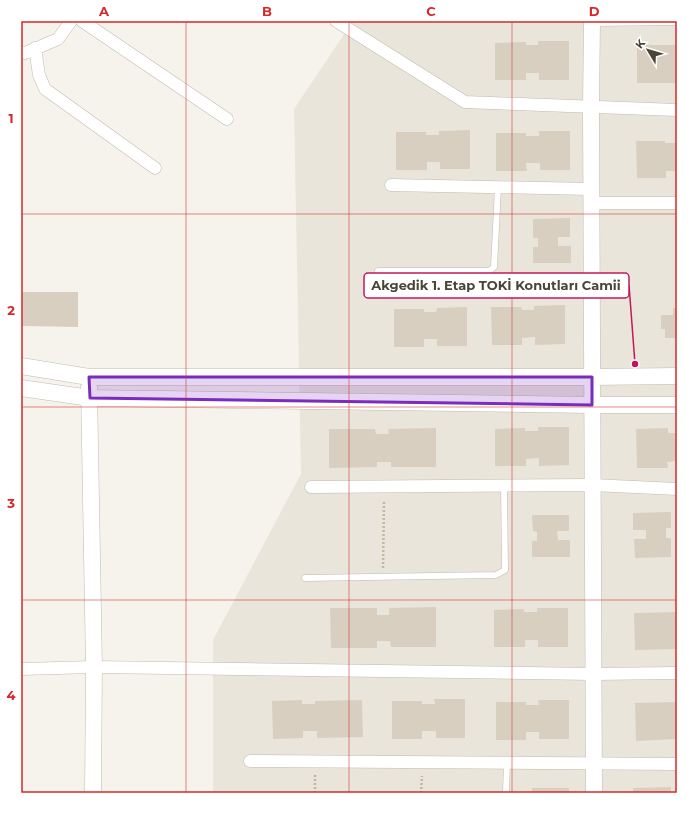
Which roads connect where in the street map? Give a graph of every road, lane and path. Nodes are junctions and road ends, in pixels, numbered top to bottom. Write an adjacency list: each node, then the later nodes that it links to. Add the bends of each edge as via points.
1 (71, 21): 6 (street, via 58,39)
2 (82, 21): 10 (street)
3 (336, 21): 8 (street, via 465,102)
4 (592, 22): 5 (lane); 8 (street)
5 (677, 22)
6 (35, 48): 7 (street, via 25,53); 11 (street, via 39,75 45,89)
7 (21, 52)
8 (590, 107): 9 (street); 14 (street)
9 (677, 110)
10 (227, 119)
11 (155, 168)
12 (391, 185): 13 (street)
13 (498, 187): 14 (street); 16 (lane, via 494,267 489,271)
14 (591, 196): 15 (street); 20 (street)
15 (677, 203)
16 (378, 271)
17 (21, 366): 19 (street)
18 (677, 376): 20 (street)
19 (89, 377): 20 (street); 22 (street)
20 (592, 377): 23 (street)
21 (21, 388): 22 (street)
22 (90, 398): 23 (street); 32 (street)
23 (592, 405): 24 (street); 25 (street)
24 (677, 405)
25 (592, 485): 28 (street); 29 (street); 35 (street)
26 (311, 486): 27 (street)
27 (384, 486): 28 (street); 30 (path)
28 (504, 486): 30 (lane, via 505,570 496,575)
29 (677, 488)
30 (383, 576): 31 (lane)
31 (305, 578)
32 (94, 667): 33 (street); 35 (street); 40 (street)
33 (21, 669)
34 (677, 673): 35 (street)
35 (593, 674): 38 (street)
36 (250, 761): 37 (street)
37 (507, 762): 38 (street); 41 (lane)
38 (593, 763): 39 (street); 42 (street)
39 (677, 764)
40 (93, 793)
41 (506, 793)
42 (594, 793)

